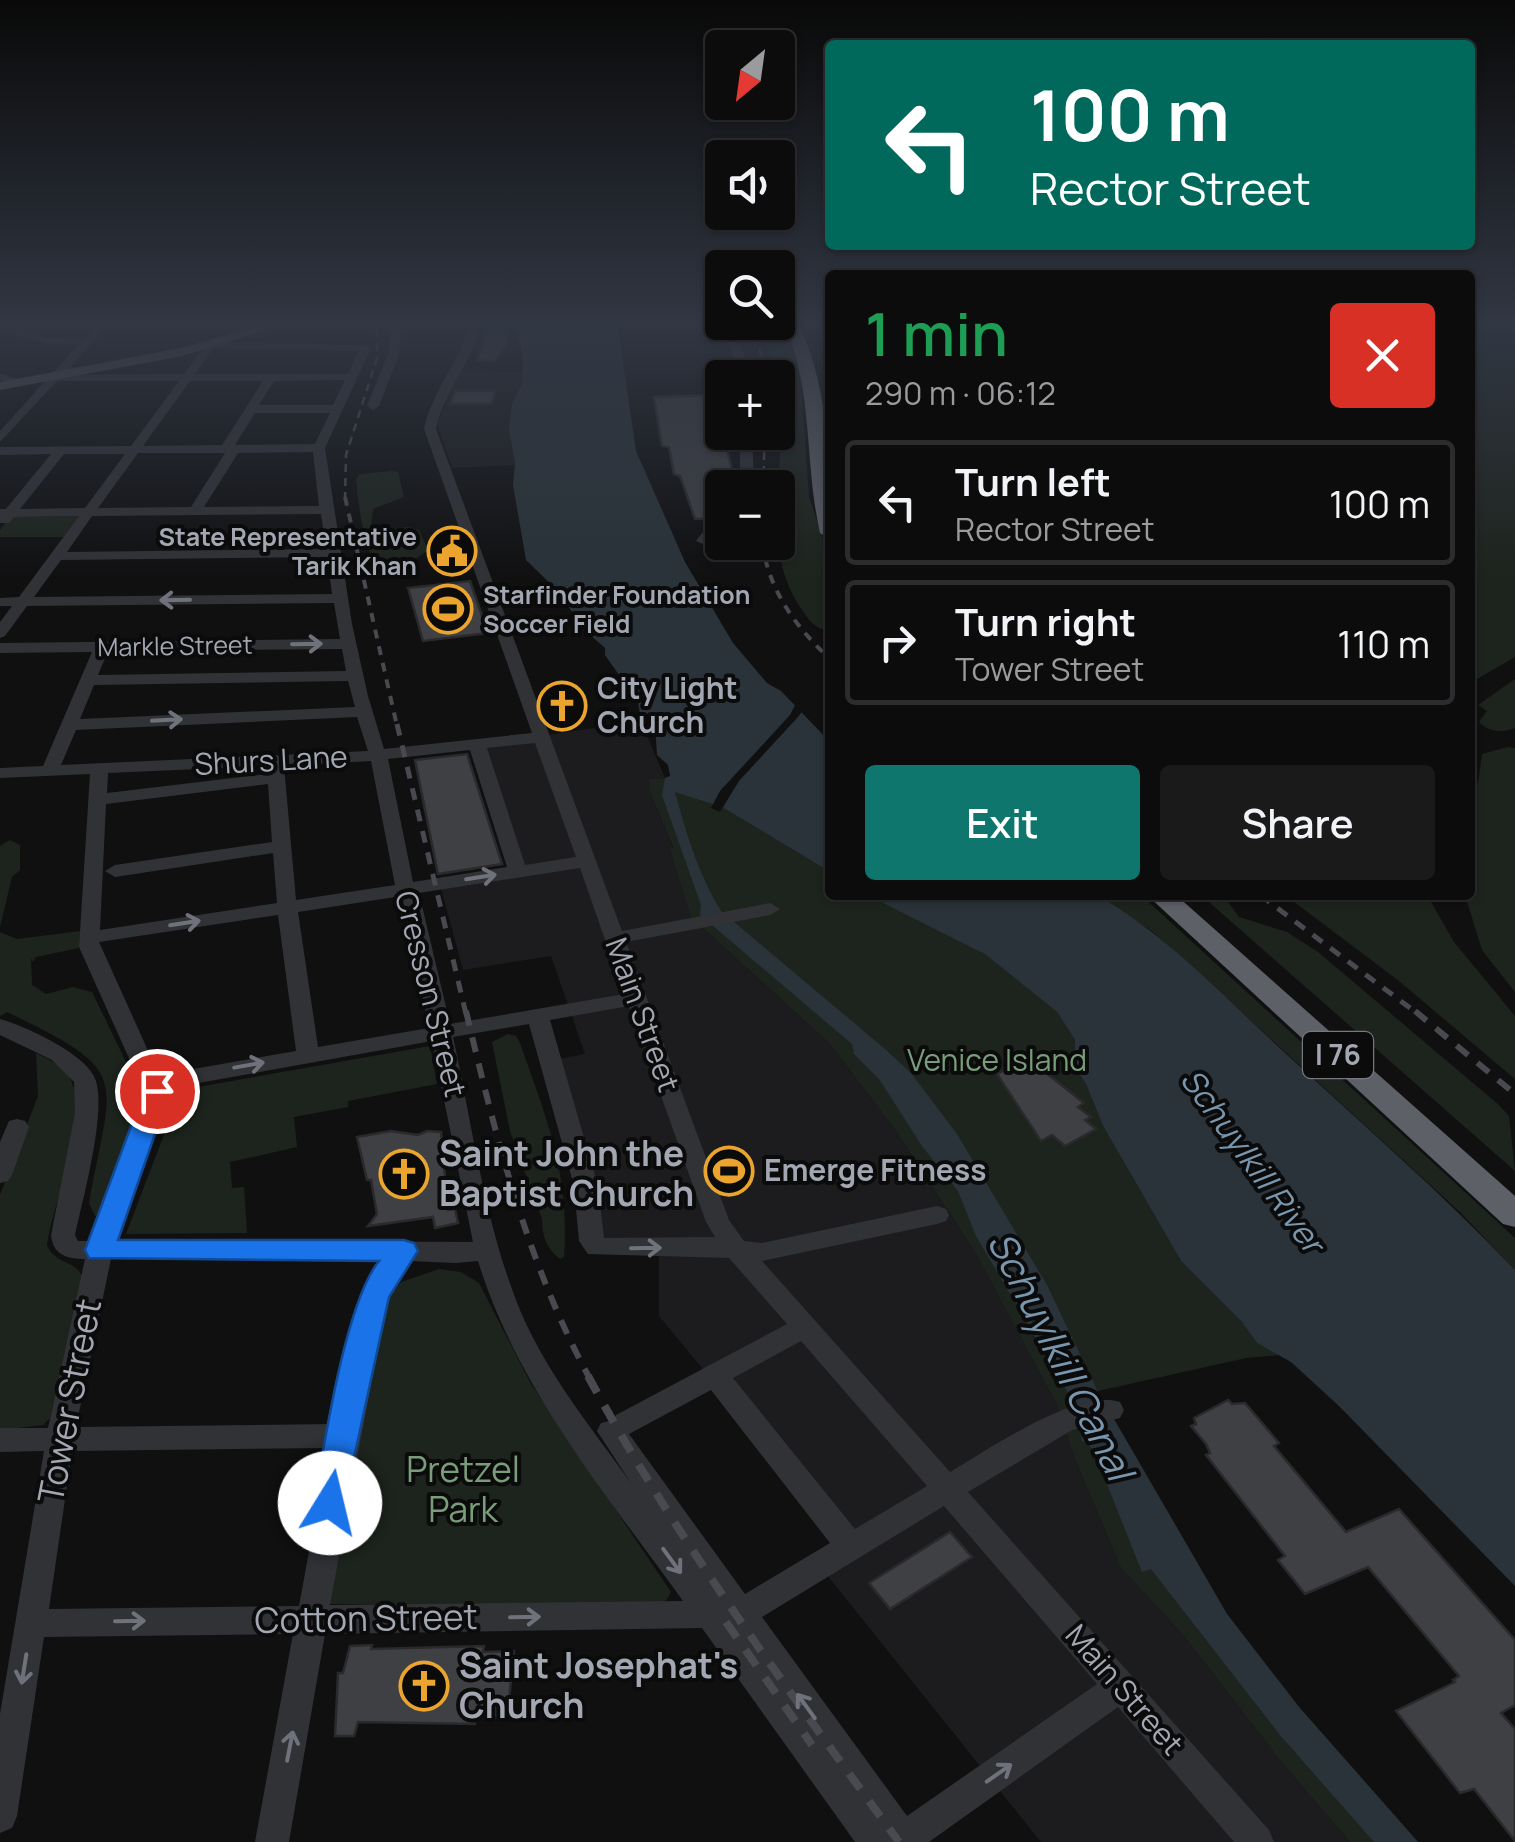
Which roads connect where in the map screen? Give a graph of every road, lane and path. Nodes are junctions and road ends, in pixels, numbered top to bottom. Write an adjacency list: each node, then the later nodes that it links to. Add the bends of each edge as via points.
1 (28, 407): 7 (street)
2 (166, 407): 11 (street)
3 (437, 407): 32 (street, Main Street, via 429,426)
4 (813, 407): 17 (highway)
5 (337, 408): 6 (street); 8 (street)
6 (251, 409): 9 (street)
7 (0, 438)
8 (319, 448): 9 (street); 13 (street, Cresson Street)
9 (230, 449): 11 (street); 14 (street)
10 (62, 450): 11 (street); 12 (street); 16 (street)
11 (134, 450): 15 (street)
12 (0, 451)
13 (327, 510): 14 (street); 19 (street, Cresson Street)
14 (195, 511): 15 (street)
15 (88, 512): 16 (street); 20 (street)
16 (5, 513): 18 (street)
17 (825, 514)
18 (0, 525)
19 (335, 553): 20 (street); 21 (street, Cresson Street)
20 (56, 556): 23 (street)
21 (342, 598): 23 (street, one-way to 23); 25 (street, Cresson Street)
22 (0, 602): 23 (street)
23 (22, 602): 24 (street)
24 (0, 632)
25 (350, 644): 26 (street, Markle Street, one-way to 25); 28 (street, Cresson Street)
26 (102, 647): 27 (street, Markle Street); 29 (street)
27 (0, 648)
28 (356, 676): 29 (street); 30 (street, Cresson Street)
29 (88, 680): 31 (street)
30 (365, 712): 31 (street, one-way to 30); 34 (street, Cresson Street)
31 (69, 725): 37 (street)
32 (542, 737): 33 (street, Shurs Lane); 41 (street, Main Street)
33 (477, 744): 34 (street, Shurs Lane); 43 (street)
34 (377, 755): 36 (street, Shurs Lane); 44 (street, Cresson Street)
35 (99, 768): 36 (street, Shurs Lane); 37 (street, Shurs Lane); 39 (street)
36 (274, 769): 39 (street); 40 (street)
37 (50, 771): 38 (street, Shurs Lane)
38 (0, 773)
39 (97, 800): 49 (street)
40 (281, 846): 42 (street); 47 (street)
41 (586, 861): 43 (street); 50 (street, Main Street)
42 (115, 871)
43 (518, 872): 44 (street, one-way to 43)
44 (407, 889): 47 (street); 54 (street, Cresson Street)
45 (1166, 900): 61 (highway, I 76)
46 (1188, 900): 59 (highway, I 76)
47 (289, 907): 49 (street, one-way to 47); 55 (street)
48 (770, 909): 50 (street)
49 (89, 938): 56 (street)
50 (614, 938): 51 (street, Main Street)
51 (637, 998): 52 (street); 64 (street, Main Street, via 718,1222)
52 (538, 1016): 54 (street); 64 (street, one-way to 64, via 597,1247)
53 (0, 1026): 62 (street, via 60,1055 85,1080 87,1112 64,1243 72,1250)
54 (442, 1032): 55 (street); 63 (street, Cresson Street)
55 (308, 1055): 56 (street, one-way to 55)
56 (154, 1083): 62 (street, Tower Street, via 156,1100)
57 (17, 1126): 58 (street)
58 (0, 1176)
59 (1515, 1191)
60 (938, 1215): 64 (street, via 771,1250)
61 (1515, 1215)
62 (100, 1250): 65 (street); 70 (street, Tower Street)
63 (487, 1250): 65 (street); 69 (street, Cresson Street, via 520,1338)
64 (738, 1250): 66 (street, Main Street)
65 (404, 1251): 71 (street, via 374,1297)
66 (805, 1327): 67 (street); 73 (street, Main Street)
67 (715, 1375): 69 (street); 74 (street)
68 (1110, 1410): 73 (street, via 1039,1434)
69 (605, 1435): 81 (street, Cresson Street, one-way to 69); 83 (street, Cresson Street, one-way to 83)
70 (61, 1436): 71 (street); 72 (street); 78 (street, Tower Street)
71 (342, 1436): 77 (street)
72 (0, 1440)
73 (948, 1490): 74 (street); 79 (street, Main Street)
74 (852, 1548): 75 (street)
75 (748, 1609)
76 (700, 1615): 77 (street, Cotton Street, one-way to 76)
77 (313, 1619): 78 (street, Cotton Street, one-way to 77); 82 (street, one-way to 77)
78 (32, 1623): 80 (street, Tower Street, one-way to 80)
79 (1121, 1686): 81 (street, one-way to 79); 84 (street, Main Street)
80 (0, 1816)
81 (911, 1835)
82 (272, 1842)
83 (876, 1842)
84 (1258, 1842)

